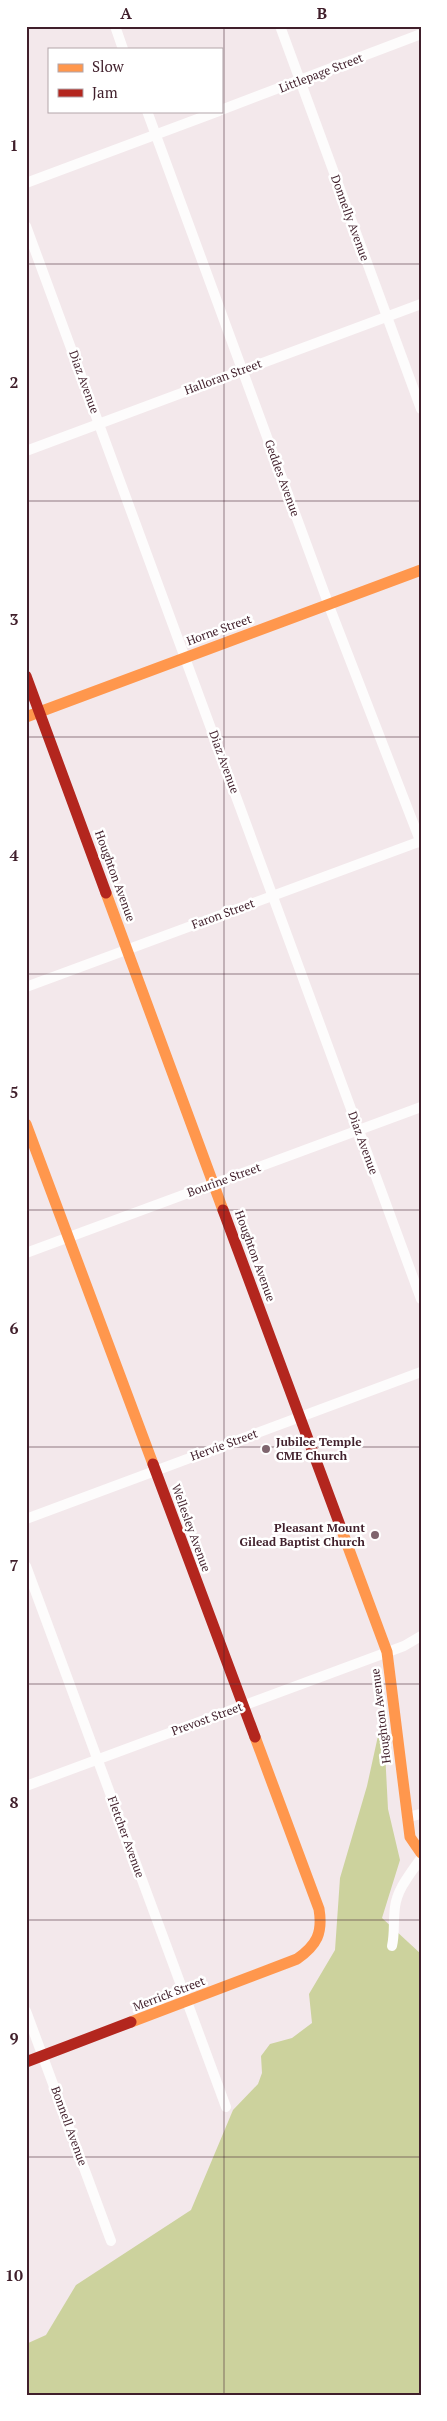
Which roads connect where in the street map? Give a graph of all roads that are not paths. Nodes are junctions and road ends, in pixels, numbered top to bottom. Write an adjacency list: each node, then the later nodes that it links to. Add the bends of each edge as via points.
1 (115, 26): 4 (street)
2 (280, 26): 5 (street, Donnelly Avenue)
3 (421, 34): 5 (street, Littlepage Street)
4 (123, 48)
5 (300, 81): 6 (street, Littlepage Street); 13 (street, Donnelly Avenue)
6 (222, 110)
7 (147, 112): 9 (street, Geddes Avenue)
8 (217, 112): 9 (street, Littlepage Street)
9 (156, 135): 10 (street, Littlepage Street); 14 (street, Geddes Avenue)
10 (26, 183)
11 (26, 226): 16 (street, Diaz Avenue)
12 (421, 304): 13 (street, Halloran Street)
13 (387, 317): 14 (street, Halloran Street); 15 (street, Donnelly Avenue)
14 (243, 370): 16 (street, Halloran Street); 19 (street, Geddes Avenue)
15 (421, 409)
16 (99, 424): 17 (street, Halloran Street); 20 (street, Diaz Avenue)
17 (26, 451)
18 (421, 570): 19 (street, Horne Street)
19 (329, 604): 20 (street, Horne Street); 24 (street, Geddes Avenue)
20 (185, 658): 22 (street, Horne Street); 25 (street, Diaz Avenue)
21 (26, 676): 22 (street, Houghton Avenue)
22 (40, 712): 23 (street, Horne Street); 26 (street, Houghton Avenue)
23 (26, 716)
24 (420, 842): 25 (street, Faron Street)
25 (272, 896): 26 (street, Faron Street); 30 (street, Diaz Avenue)
26 (128, 949): 27 (street, Faron Street); 31 (street, Houghton Avenue)
27 (26, 987)
28 (421, 1107): 30 (street, Bourine Street)
29 (26, 1124): 32 (street, Wellesley Avenue)
30 (359, 1130): 31 (street, Bourine Street); 34 (street, Diaz Avenue)
31 (214, 1184): 32 (street, Bourine Street); 36 (street, Houghton Avenue)
32 (68, 1238): 33 (street, Bourine Street); 37 (street, Wellesley Avenue)
33 (26, 1253)
34 (421, 1299)
35 (421, 1372): 36 (street, Hervie Street)
36 (300, 1417): 37 (street, Hervie Street); 41 (street, Houghton Avenue)
37 (155, 1471): 38 (street, Hervie Street); 42 (street, Wellesley Avenue)
38 (26, 1519)
39 (26, 1566): 43 (street, Fletcher Avenue)
40 (421, 1636): 41 (street, Prevost Street)
41 (387, 1652): 42 (street, Prevost Street); 46 (street, Houghton Avenue)
42 (242, 1706): 43 (street, Prevost Street); 49 (street, Wellesley Avenue, via 319,1909 322,1924)
43 (98, 1760): 44 (street, Prevost Street); 51 (street, Fletcher Avenue)
44 (26, 1786)
45 (421, 1814): 46 (street)
46 (407, 1817): 47 (street, Houghton Avenue, via 410,1837)
47 (421, 1853)
48 (421, 1858): 50 (street, via 400,1889 395,1906)
49 (317, 1942): 51 (street, Merrick Street, via 297,1959)
50 (392, 1946)
51 (187, 2002): 53 (street, Merrick Street); 55 (street, Fletcher Avenue)
52 (26, 2011): 53 (street, Bonnell Avenue)
53 (43, 2056): 54 (street, Merrick Street); 56 (street, Bonnell Avenue)
54 (26, 2062)
55 (226, 2107)
56 (111, 2241)

